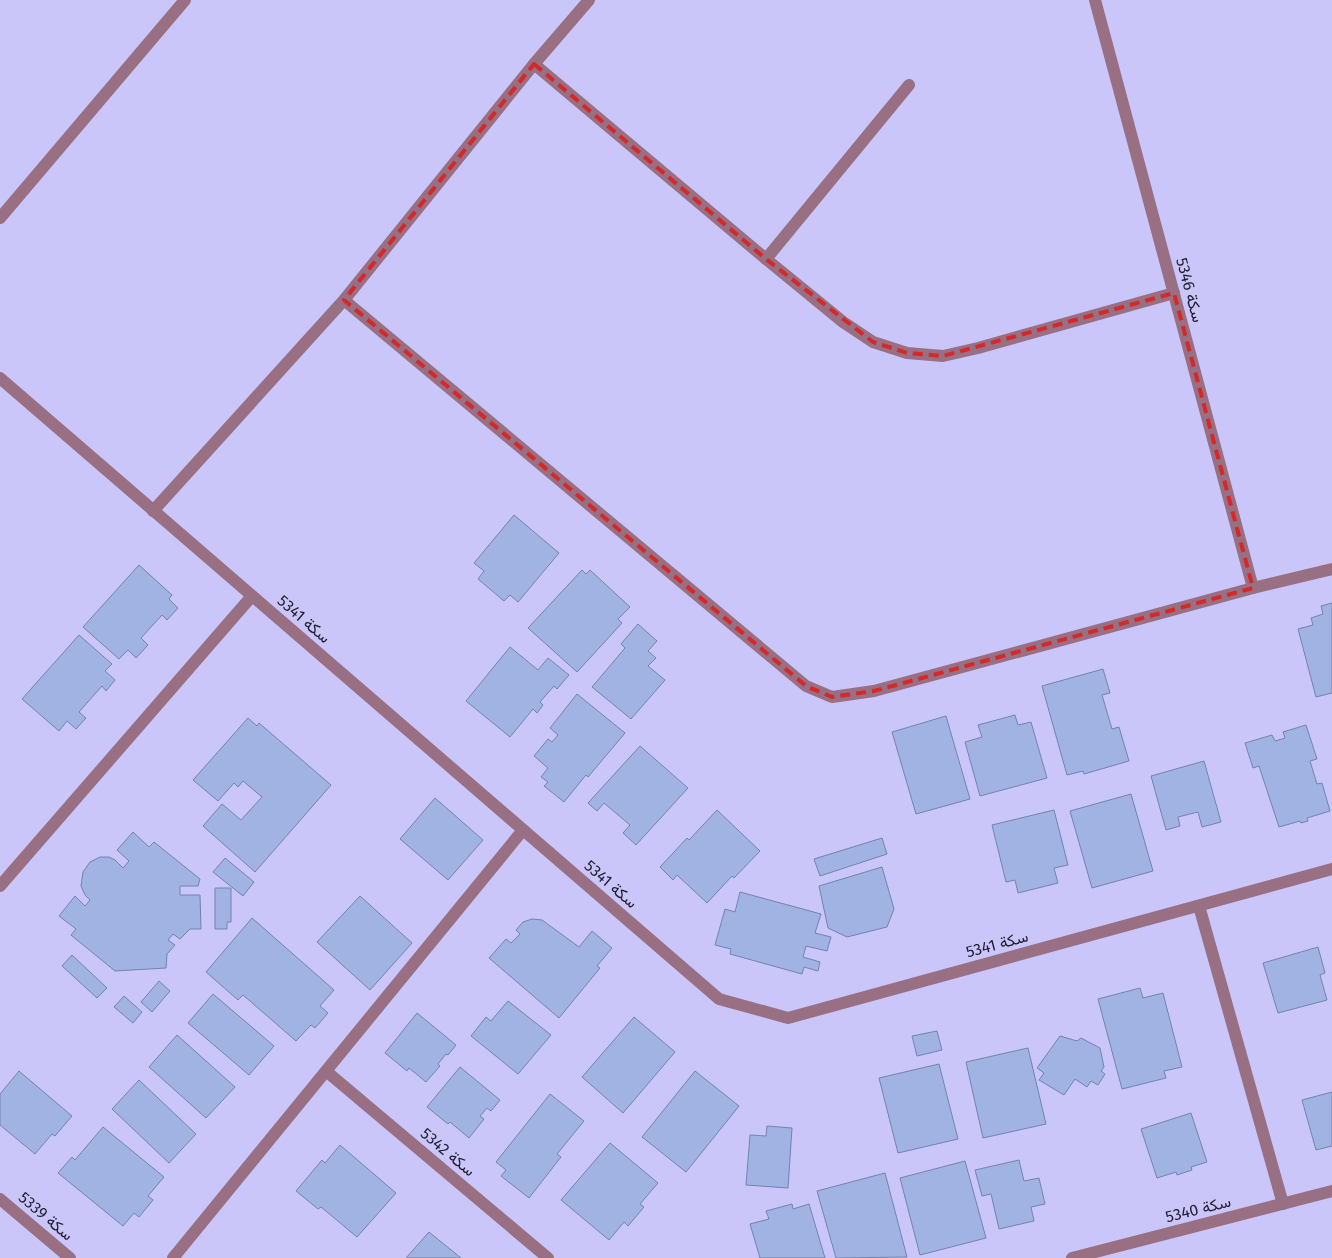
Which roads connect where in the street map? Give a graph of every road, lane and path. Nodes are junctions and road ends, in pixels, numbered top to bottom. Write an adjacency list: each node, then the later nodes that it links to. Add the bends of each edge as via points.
1 (185, 0): 6 (street)
2 (589, 0): 4 (street)
3 (1095, 0): 8 (street, سكة 5346)
4 (534, 64): 7 (street); 9 (street)
5 (909, 84): 7 (street)
6 (0, 218)
7 (766, 260): 8 (street, via 873,342 907,353 943,356)
8 (1174, 293): 13 (street, سكة 5346)
9 (344, 300): 11 (street); 13 (street, via 806,686 832,697 874,691)
10 (0, 378): 11 (street, سكة 5341)
11 (153, 511): 14 (street, سكة 5341)
12 (1332, 569): 13 (street)
13 (1254, 588)
14 (252, 596): 15 (street, سكة 5341); 17 (street)
15 (523, 830): 18 (street, سكة 5341, via 719,999 788,1018); 19 (street)
16 (1332, 869): 18 (street, سكة 5341)
17 (0, 886)
18 (1199, 906): 22 (street)
19 (326, 1071): 24 (street); 25 (street, سكة 5342)
20 (1332, 1192): 22 (street, سكة 5340)
21 (0, 1199): 23 (street, سكة 5339)
22 (1283, 1204): 26 (street, سكة 5340)
23 (70, 1258)
24 (173, 1258)
25 (548, 1258)
26 (1072, 1258)

